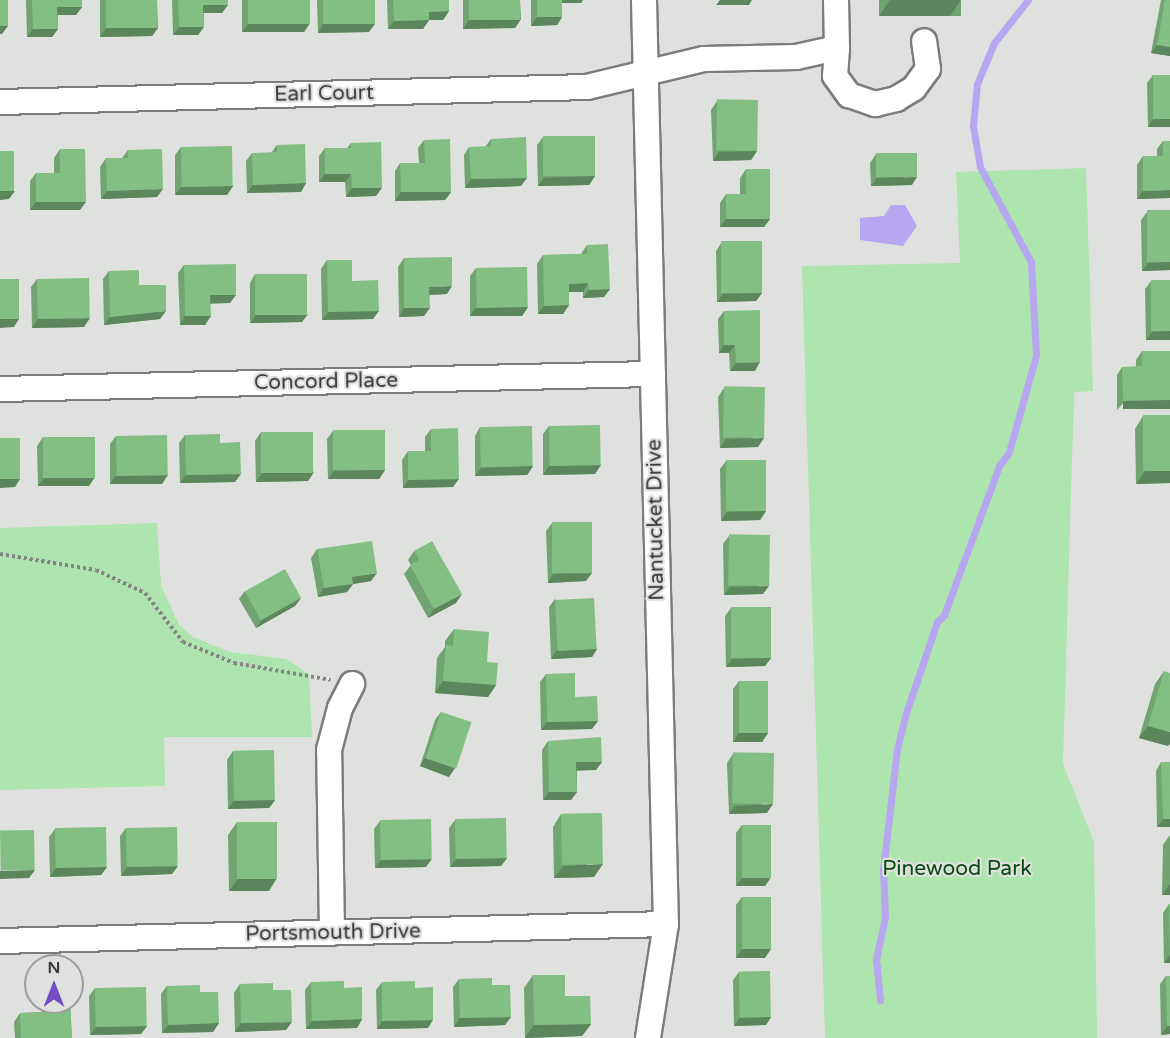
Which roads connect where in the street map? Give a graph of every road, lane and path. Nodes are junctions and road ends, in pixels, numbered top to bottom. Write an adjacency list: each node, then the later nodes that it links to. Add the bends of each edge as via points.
1 (644, 0): 5 (street, Nantucket Drive)
2 (836, 0): 4 (street)
3 (924, 41): 4 (street, via 928,69 914,88 896,99 875,104 849,95 835,76)
4 (837, 48): 5 (street, Earl Court, via 796,57 704,59)
5 (645, 74): 6 (street, Earl Court, via 587,87); 7 (street, Nantucket Drive)
6 (0, 102)
7 (653, 374): 8 (street, Concord Place); 11 (street, Nantucket Drive)
8 (0, 389)
9 (0, 554): 10 (path, via 96,570 131,584 160,608 183,642 234,663)
10 (352, 684): 12 (street, via 340,708 329,750)
11 (666, 924): 12 (street, Portsmouth Drive); 14 (street, Nantucket Drive)
12 (332, 933): 13 (street, Portsmouth Drive)
13 (0, 940)
14 (648, 1038)

